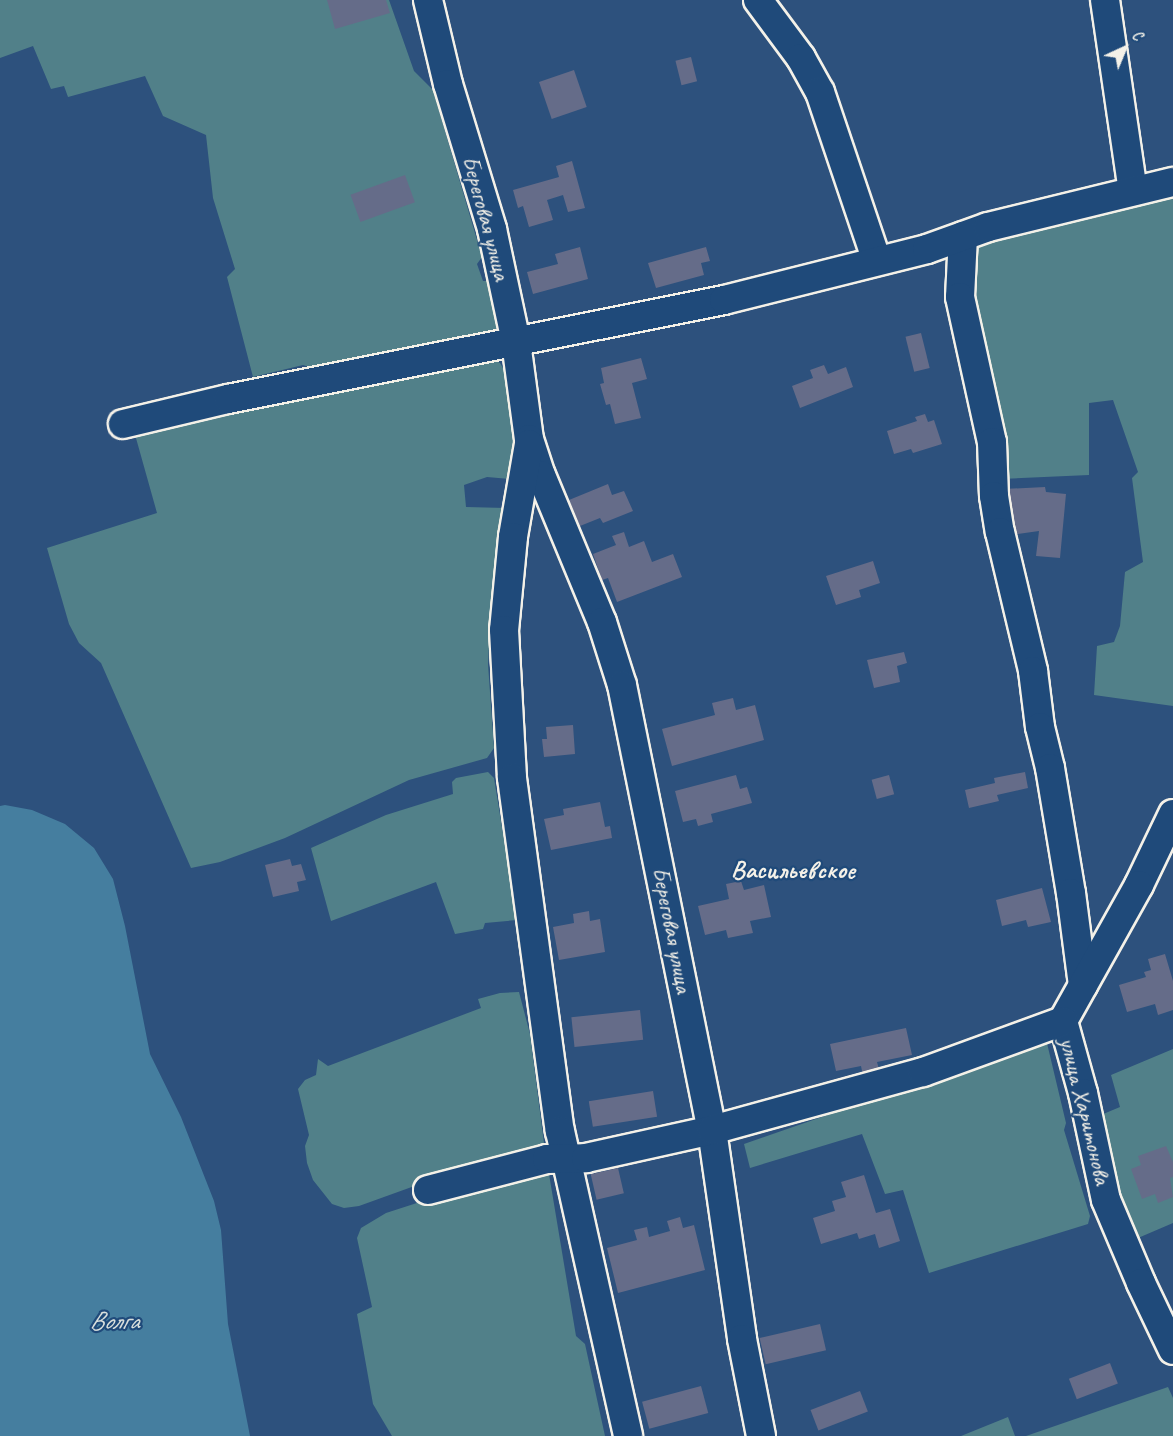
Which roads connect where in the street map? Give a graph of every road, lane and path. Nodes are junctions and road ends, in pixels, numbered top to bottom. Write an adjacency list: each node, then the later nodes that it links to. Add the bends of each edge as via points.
1 (428, 0): 8 (street, Береговая улица, via 448,84 492,229)
2 (758, 0): 7 (street, via 801,58 820,92)
3 (1105, 0): 5 (street)
4 (1173, 182): 5 (street)
5 (1133, 191): 6 (street)
6 (963, 236): 7 (street); 12 (street, via 960,297 992,442 1000,532 1033,671)
7 (877, 261): 8 (street, via 724,300)
8 (516, 342): 9 (street, via 228,399); 10 (street, Береговая улица)
9 (123, 424)
10 (529, 439): 14 (street, Береговая улица, via 602,622 622,685); 15 (street, Береговая улица, via 513,537 504,673 513,790 560,1131)
11 (1173, 814): 12 (street, улица Харитонова)
12 (1083, 985): 13 (street, улица Харитонова)
13 (1063, 1021): 14 (street, via 923,1072); 17 (street, улица Харитонова, via 1106,1200)
14 (712, 1130): 15 (street, via 586,1158); 19 (street, Береговая улица, via 742,1339)
15 (567, 1158): 16 (street, via 547,1158); 18 (street, Береговая улица)
16 (428, 1190)
17 (1173, 1350)
18 (628, 1436)
19 (761, 1436)

